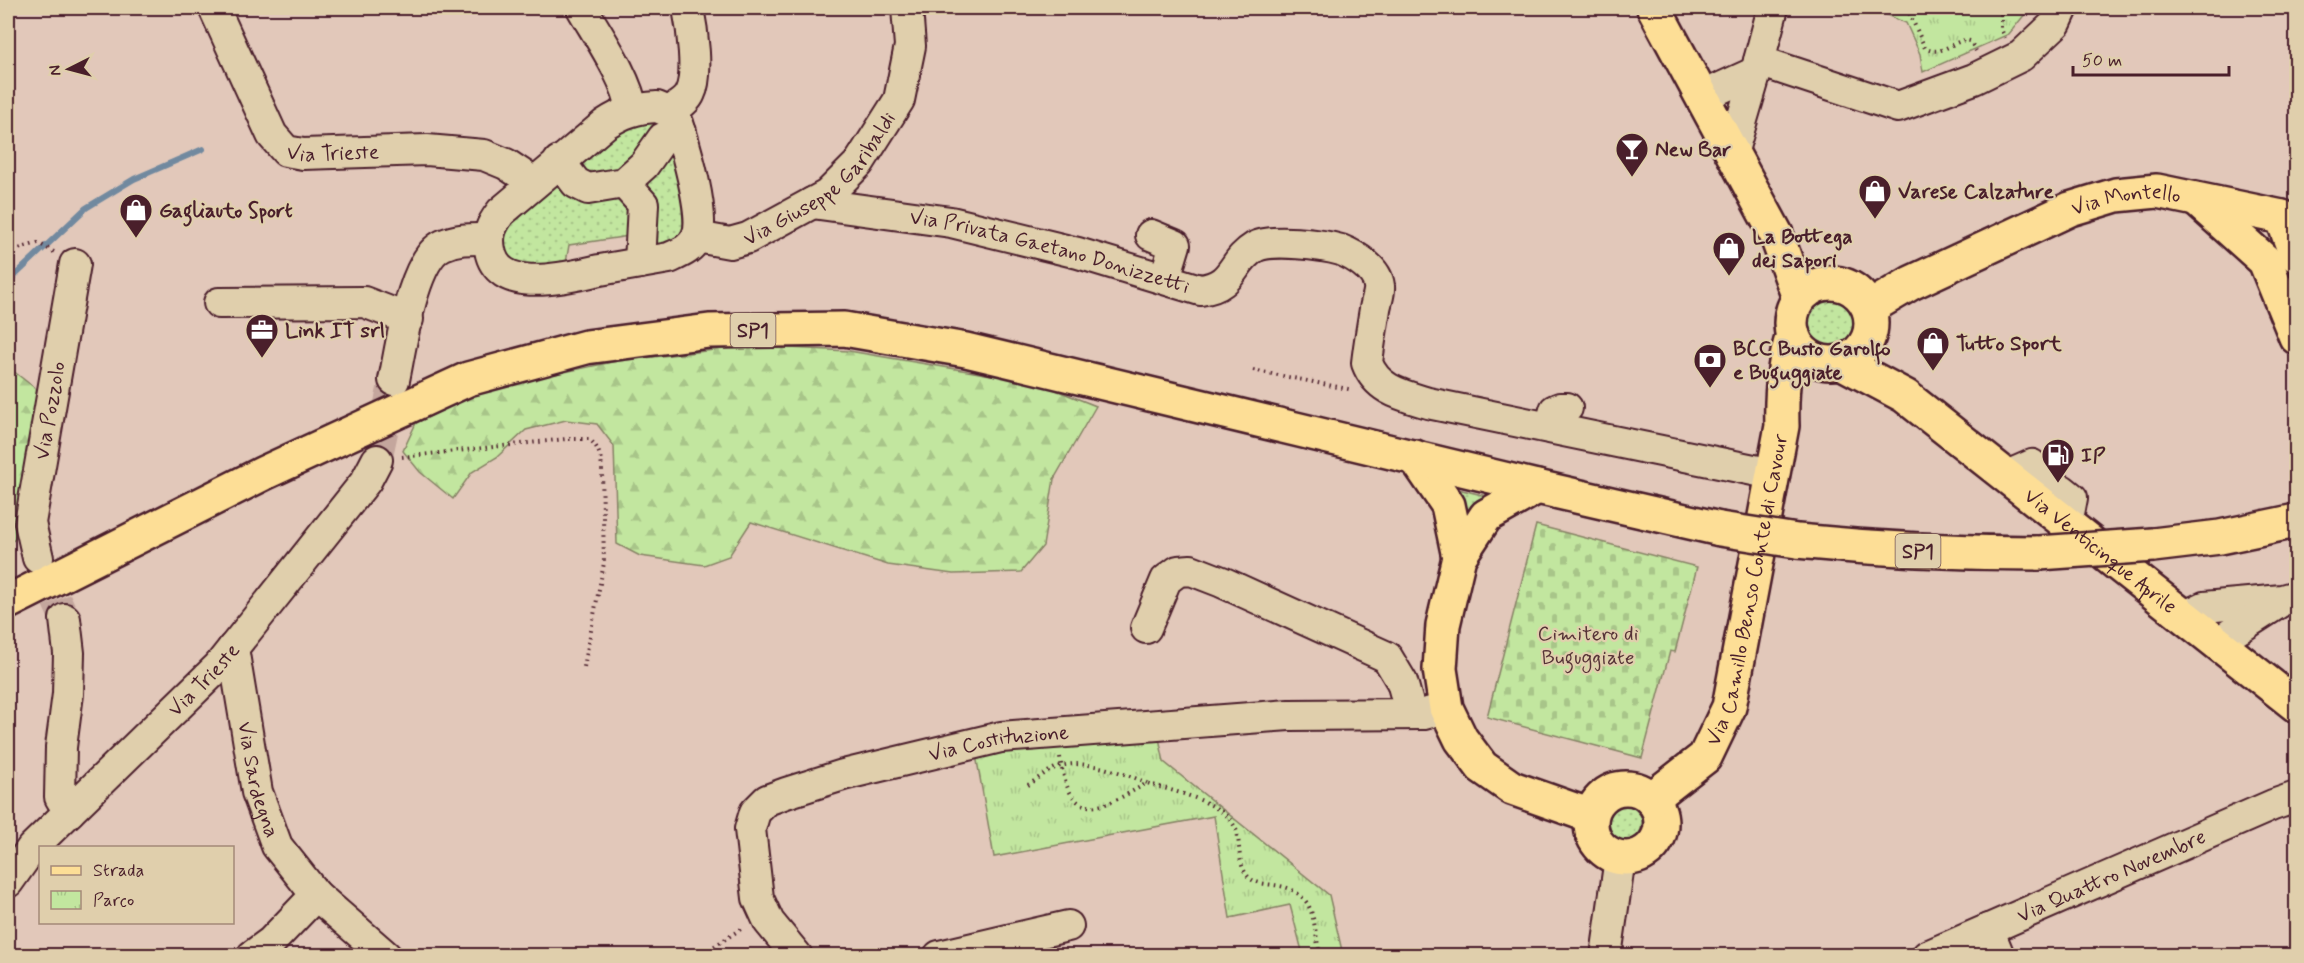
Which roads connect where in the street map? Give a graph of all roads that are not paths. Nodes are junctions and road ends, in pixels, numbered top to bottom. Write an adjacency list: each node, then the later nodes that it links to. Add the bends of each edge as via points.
1 (214, 8): 15 (street, Via Trieste, via 272,135 286,151 303,154 427,150 484,155 506,164)
2 (582, 8): 10 (street, via 631,99)
3 (688, 8): 11 (street, via 694,69 690,93)
4 (907, 8): 17 (street, Via Giuseppe Garibaldi, via 910,46 898,100 859,163 827,195)
5 (1654, 8): 9 (main road)
6 (1773, 8): 8 (street)
7 (2063, 8): 8 (street, via 2056,23 2021,56 1898,107)
8 (1758, 67): 9 (street); 12 (street)
9 (1701, 97): 12 (main road)
10 (632, 110): 11 (street, via 657,107); 13 (street, via 619,114)
11 (675, 122): 14 (street, via 644,165); 21 (street, via 700,218)
12 (1732, 154): 19 (main road)
13 (559, 161): 14 (street, via 576,183 588,189); 15 (street)
14 (624, 183): 25 (street, via 643,204)
15 (531, 184): 22 (street, via 501,212)
16 (2196, 198): 18 (main road, Via Montello); 24 (main road); 32 (main road, Via Montello, via 2157,191 2116,195 2070,209 1911,283)
17 (812, 203): 21 (street, Via Giuseppe Garibaldi, via 748,238 730,243); 27 (street, Via Privata Gaetano Donizzetti, via 951,222)
18 (2289, 219): 23 (main road); 24 (main road)
19 (1776, 234): 28 (main road); 29 (main road)
20 (1151, 235): 27 (street, via 1175,245)
21 (697, 237): 25 (street, via 686,251)
22 (488, 239): 25 (street, via 491,257 503,271 516,278 550,280); 31 (street, via 459,239 441,245 427,258)
23 (2296, 255)
24 (2265, 261): 33 (main road)
25 (640, 263)
26 (75, 264): 47 (street, Via Pozzolo, via 30,523)
27 (1165, 278): 41 (street, Via Privata Gaetano Donizzetti, via 1200,290 1211,289 1223,284 1255,247 1268,243 1340,250 1364,263 1375,274 1379,287 1364,382 1380,384 1396,394 1428,403 1558,418)
28 (1836, 283): 29 (main road, via 1809,288); 32 (main road, via 1856,291)
29 (1799, 298): 34 (main road, via 1793,309)
30 (219, 303): 31 (street, via 364,302)
31 (408, 319): 36 (street)
32 (1869, 319): 35 (main road, via 1860,350); 37 (main road, Via Venticinque Aprile)
33 (2296, 323)
34 (1793, 335): 35 (main road, via 1809,356 1821,362); 38 (main road, Via Camillo Benso Conte di Cavour, via 1786,358)
35 (1838, 362): 37 (main road, Via Venticinque Aprile); 38 (main road, Via Camillo Benso Conte di Cavour, via 1813,374)
36 (394, 380)
37 (1905, 396): 42 (main road, Via Venticinque Aprile)
38 (1782, 426): 41 (main road, Via Camillo Benso Conte di Cavour)
39 (1415, 457): 43 (main road, SP1); 46 (main road, via 1448,505); 49 (main road, SP1, via 966,350 844,329 709,331 586,347 468,379 264,473)
40 (377, 460): 54 (street, Via Trieste, via 366,482)
41 (1773, 474): 59 (main road, Via Camillo Benso Conte di Cavour, via 1729,707 1705,757)
42 (2007, 476): 45 (main road, Via Venticinque Aprile); 45 (street, via 2032,465 2072,498)
43 (1537, 487): 44 (main road, SP1, bridge, via 1720,529 1797,541 1961,553 2039,554 2153,545 2220,537); 46 (main road, via 1486,516)
44 (2293, 517)
45 (2067, 524): 50 (main road, Via Venticinque Aprile)
46 (1459, 557): 56 (main road, via 1443,625 1440,669)
47 (38, 558)
48 (2289, 598): 50 (street, via 2204,607); 53 (street)
49 (8, 603)
50 (2185, 616): 53 (main road, Via Venticinque Aprile)
51 (65, 619): 60 (street, via 69,673 60,796)
52 (1146, 628): 57 (street, via 1166,580 1178,571 1191,570 1387,657 1402,681)
53 (2218, 642): 55 (main road, Via Venticinque Aprile)
54 (233, 648): 60 (street, Via Trieste); 64 (street, Via Sardegna, via 257,792 277,846)
55 (2296, 705)
56 (1446, 708): 57 (street, Via Costituzione); 61 (main road, via 1461,739 1482,767 1512,788)
57 (1411, 714): 69 (street, Via Costituzione, via 1288,715 1001,737 843,775 767,800 755,812 750,829 758,898 769,922)
58 (2296, 797): 66 (street, Via Quattro Novembre)
59 (1651, 799): 61 (main road, via 1642,792 1621,788 1602,798); 62 (main road, via 1661,818 1657,840 1641,855)
60 (69, 812): 63 (street, Via Trieste, via 32,848)
61 (1591, 816): 62 (main road, via 1594,839 1600,848)
62 (1620, 858): 71 (street)
63 (8, 882)
64 (316, 895): 67 (street); 68 (street, Via Sardegna)
65 (1068, 926): 70 (street)
66 (1994, 942): 72 (street, Via Quattro Novembre)
67 (252, 956)
68 (386, 956)
69 (797, 956)
70 (939, 956)
71 (1606, 956)
72 (1927, 956)

